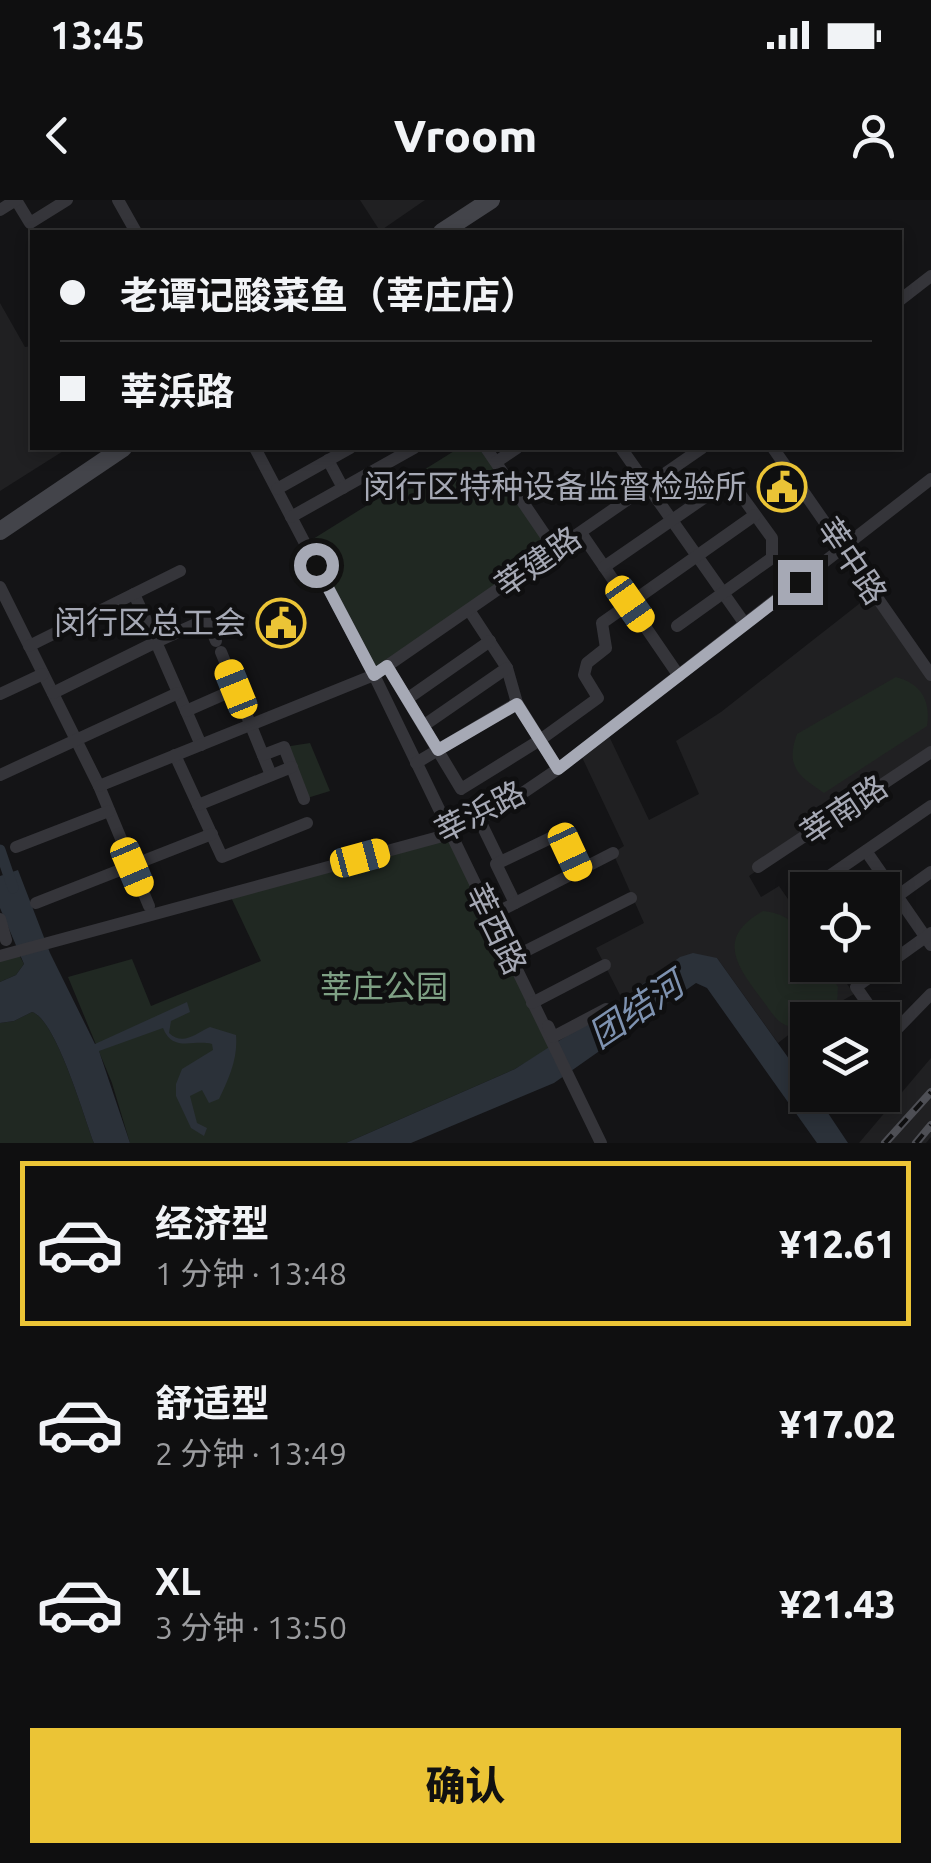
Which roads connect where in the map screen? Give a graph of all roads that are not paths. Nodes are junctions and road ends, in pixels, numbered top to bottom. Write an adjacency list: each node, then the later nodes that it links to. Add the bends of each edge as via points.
1 (16, 200): 2 (street, via 30,223); 5 (street)
2 (67, 200)
3 (118, 200): 6 (street)
4 (491, 200): 7 (main road)
5 (0, 210)
6 (135, 230)
7 (445, 230)
8 (931, 276): 9 (street)
9 (902, 298)
10 (120, 450): 28 (main road)
11 (256, 450): 24 (street, 莘西路)
12 (346, 450): 19 (street)
13 (487, 450): 20 (street)
14 (514, 450): 20 (street)
15 (623, 450): 22 (street)
16 (699, 450): 22 (street, 莘建路)
17 (773, 450): 30 (street, 莘中路)
18 (393, 453): 23 (street)
19 (328, 460): 23 (street); 24 (street)
20 (496, 462): 31 (street)
21 (931, 479): 30 (street, 莘浜路)
22 (647, 486): 27 (street); 29 (street, 莘建路)
23 (343, 488): 26 (street)
24 (277, 489): 26 (street, 莘西路)
25 (755, 515): 27 (street, via 730,480); 32 (street); 36 (street, via 772,538 772,558)
26 (291, 517): 48 (street, 莘西路)
27 (672, 520): 32 (street); 33 (street)
28 (0, 531)
29 (581, 533): 31 (street, 莘建路); 33 (street)
30 (843, 548): 40 (street, 莘浜路); 49 (street, 莘中路)
31 (556, 550): 39 (street, 莘建路)
32 (697, 557): 36 (street); 38 (street)
33 (604, 567): 38 (street)
34 (180, 571): 35 (street)
35 (134, 594): 43 (street); 44 (street)
36 (724, 594): 40 (street); 41 (street)
37 (2, 596): 44 (street)
38 (630, 604): 50 (street); 61 (street, via 602,623 606,648 587,662 584,675 598,698)
39 (469, 610): 42 (street); 45 (street, 莘建路)
40 (745, 624): 50 (street, 莘浜路)
41 (677, 626)
42 (490, 641): 46 (street); 55 (street)
43 (156, 642): 51 (street, via 207,618); 52 (street); 53 (street)
44 (29, 646): 47 (street)
45 (387, 666): 48 (street, 莘建路); 55 (street)
46 (507, 668): 56 (street); 59 (street)
47 (44, 674): 52 (street); 54 (street)
48 (374, 675): 58 (street, 莘建路); 67 (street, 莘西路)
49 (931, 675)
50 (679, 676): 69 (street, 莘浜路)
51 (236, 689): 57 (street); 58 (street)
52 (53, 693): 60 (street)
53 (178, 693): 57 (street); 60 (street)
54 (0, 694)
55 (406, 699): 59 (street)
56 (517, 704): 61 (street); 63 (street)
57 (186, 711): 62 (street)
58 (251, 725): 62 (street, 莘建路); 66 (street)
59 (423, 726): 63 (street)
60 (76, 739): 70 (street); 72 (street)
61 (540, 740): 63 (street, via 461,789); 69 (street)
62 (201, 745): 65 (street, 莘建路)
63 (438, 750): 67 (street)
64 (931, 752): 86 (street, 莘南路)
65 (176, 755): 72 (street, 莘建路); 74 (street)
66 (263, 755): 68 (street, via 284,747); 71 (street)
67 (416, 764): 80 (street, 莘西路)
68 (292, 767): 71 (street); 73 (street)
69 (558, 769): 77 (street, 莘浜路)
70 (0, 775)
71 (271, 775): 74 (street)
72 (99, 786): 76 (street)
73 (304, 799)
74 (198, 805): 79 (street)
75 (930, 810): 82 (street)
76 (109, 811): 81 (street); 85 (street)
77 (479, 819): 80 (street, 莘浜路); 84 (street)
78 (308, 823): 79 (street, via 222,856)
79 (212, 834): 85 (street)
80 (450, 834): 97 (street, 莘西路); 101 (street, 莘浜路)
81 (16, 848)
82 (866, 851): 88 (street); 89 (street)
83 (613, 853): 87 (street)
84 (500, 862): 87 (street, via 561,832); 95 (street)
85 (132, 867): 94 (street); 96 (street)
86 (758, 867)
87 (579, 870): 95 (street)
88 (836, 872)
89 (881, 872)
90 (931, 872): 91 (street)
91 (900, 895)
92 (632, 898): 102 (street)
93 (900, 899): 99 (street)
94 (36, 903)
95 (515, 903): 97 (street)
96 (149, 906)
97 (490, 916): 102 (street, 莘西路)
98 (0, 920): 100 (street)
99 (929, 938): 105 (street, via 856,986)
100 (6, 940)
101 (0, 956)
102 (510, 959): 106 (street, 莘西路)
103 (605, 964): 106 (street)
104 (931, 994): 108 (street)
105 (866, 1002)
106 (532, 1003): 109 (street, 莘西路)
107 (606, 1009): 109 (street, via 553,1037)
108 (900, 1017)
109 (539, 1018): 110 (street, 莘西路)
110 (600, 1140): 111 (street)
111 (583, 1143)

